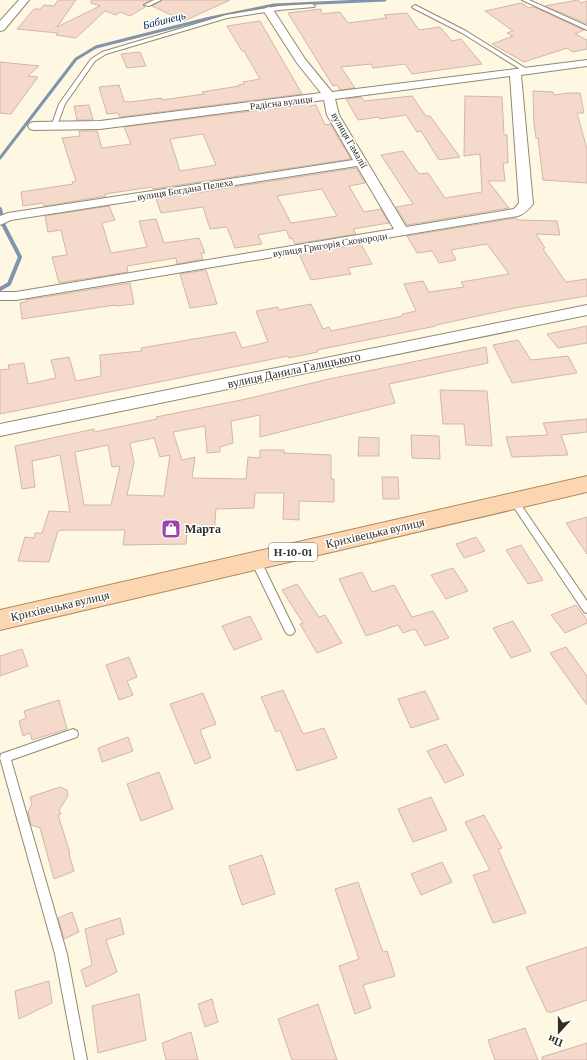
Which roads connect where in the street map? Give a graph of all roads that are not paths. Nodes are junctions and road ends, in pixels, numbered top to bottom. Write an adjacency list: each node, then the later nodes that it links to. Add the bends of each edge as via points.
1 (24, 0): 8 (street)
2 (158, 0): 5 (lane)
3 (525, 0): 9 (lane)
4 (272, 4): 6 (lane); 12 (street, вулиця Гамалії, via 301,61); 14 (lane, via 104,52 93,60 62,104)
5 (147, 5)
6 (312, 6)
7 (415, 7): 11 (lane, via 464,32)
8 (0, 28)
9 (587, 28)
10 (587, 63): 11 (street, Радісна вулиця)
11 (521, 72): 12 (street, Радісна вулиця); 17 (street, вулиця Григорія Сковороди, via 526,204 518,212)
12 (329, 96): 14 (street, Радісна вулиця, via 100,125); 15 (street, вулиця Гамалії, via 333,115)
13 (34, 126): 14 (street, Радісна вулиця)
14 (54, 127)
15 (362, 162): 16 (street, вулиця Богдана Пелеха); 17 (street, вулиця Гамалії)
16 (4, 219)
17 (403, 232): 18 (street, вулиця Григорія Сковороди, via 16,296)
18 (0, 296)
19 (587, 310): 20 (street, вулиця Данила Галицького)
20 (0, 430)
21 (587, 484): 22 (main road, Крихівецька вулиця / Н-10-01)
22 (514, 501): 23 (main road, Крихівецька вулиця / Н-10-01); 24 (lane)
23 (256, 561): 25 (main road, Крихівецька вулиця / Н-10-01); 26 (lane)
24 (587, 608)
25 (0, 620)
26 (290, 631)
27 (73, 734): 28 (lane)
28 (2, 755): 29 (lane, via 60,954)
29 (81, 1060)

